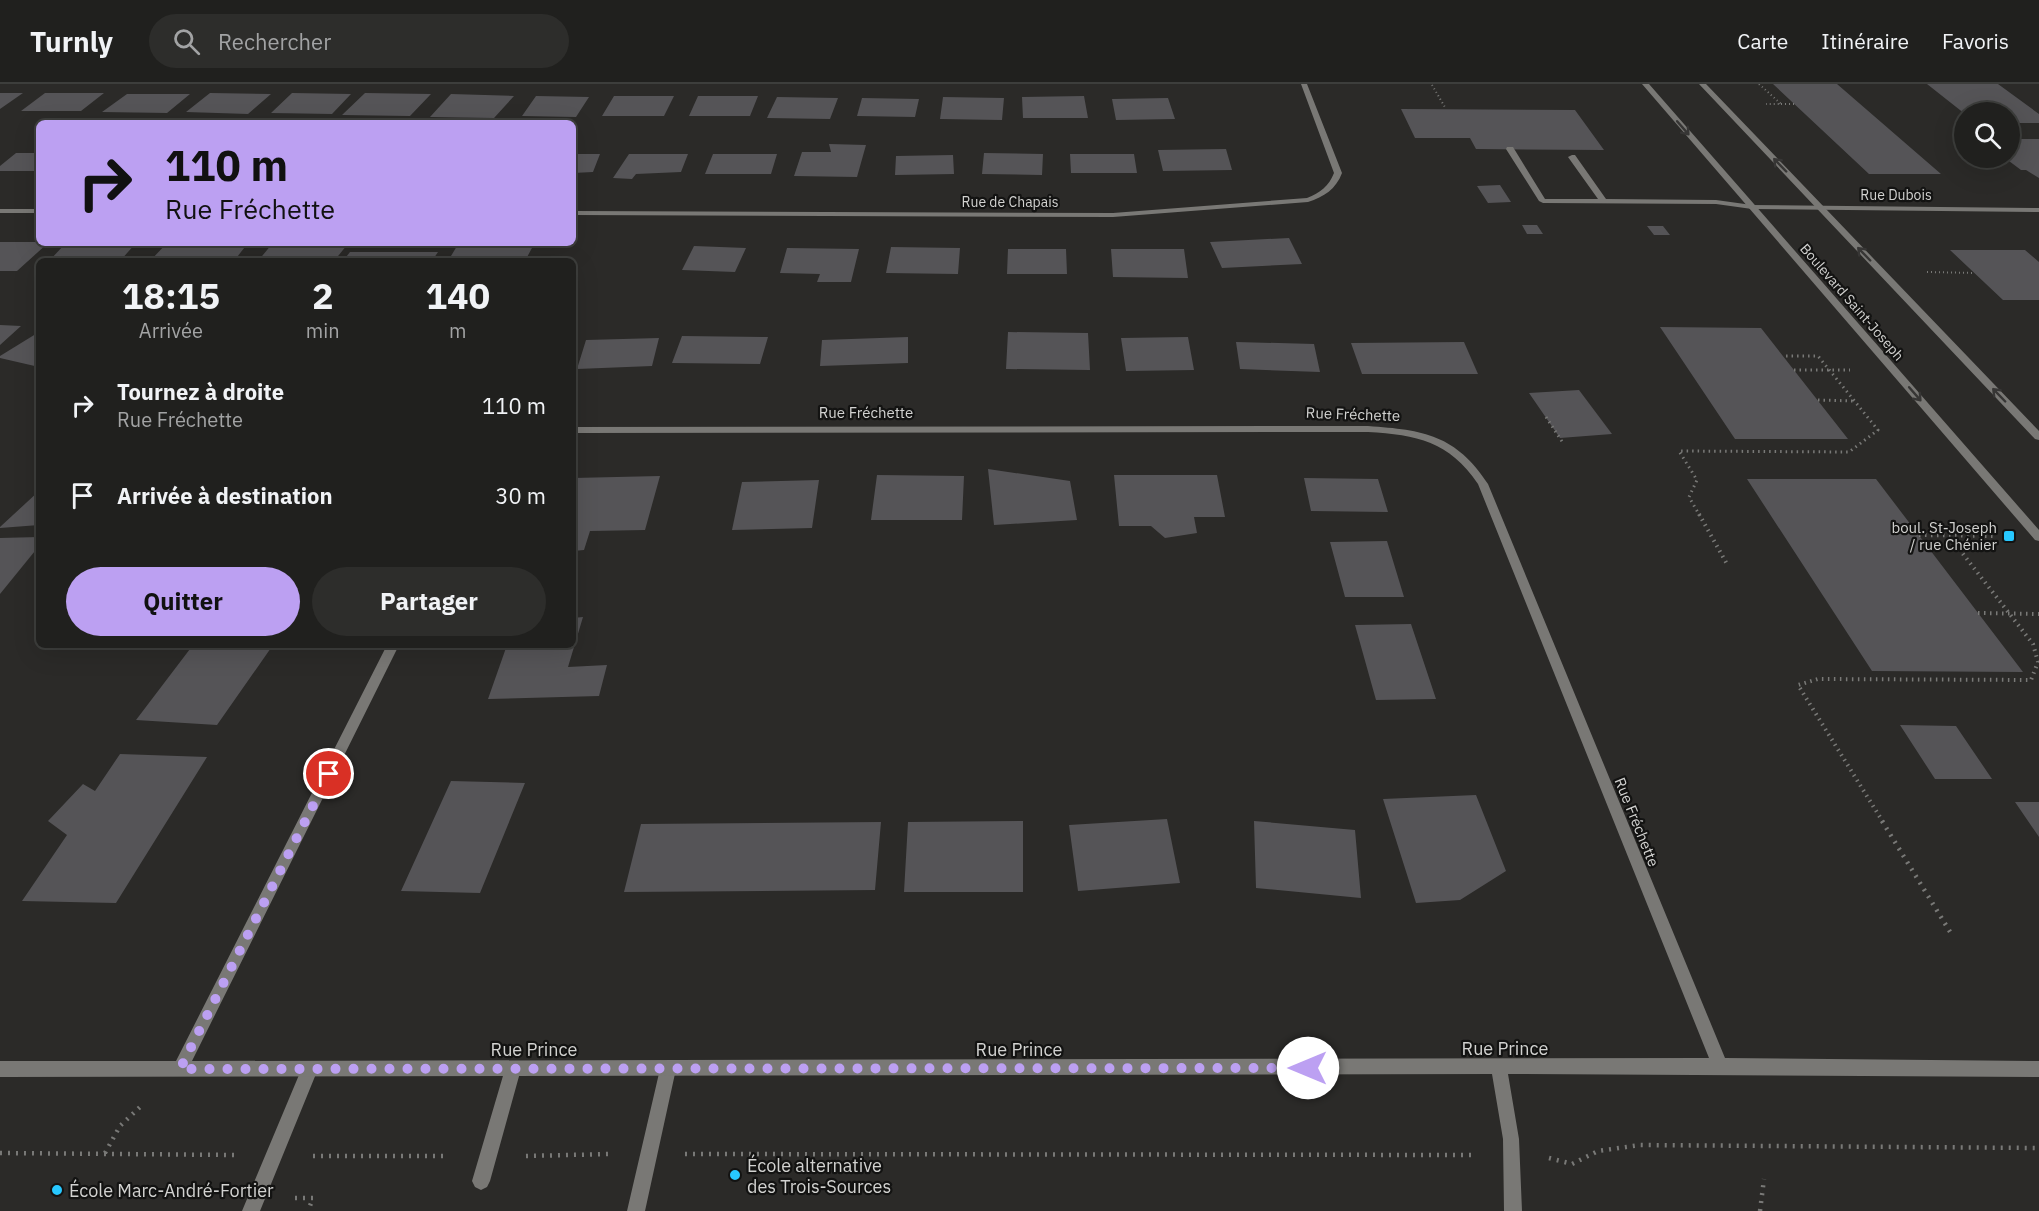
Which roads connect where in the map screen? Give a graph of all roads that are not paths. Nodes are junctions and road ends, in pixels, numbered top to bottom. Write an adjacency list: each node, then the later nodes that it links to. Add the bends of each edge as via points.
1 (1304, 84): 12 (street, Rue de Chapais, via 1338,173 1334,184 1308,200 1088,215)
2 (1645, 84): 7 (street, Boulevard Saint-Joseph, one-way to 7)
3 (1702, 84): 8 (street, one-way to 3)
4 (1510, 149): 6 (street, Rue Dubois, via 1543,201)
5 (1572, 157): 6 (street)
6 (1603, 201): 7 (street, Rue Dubois, via 1716,202)
7 (1752, 207): 8 (street, Rue Dubois); 15 (street, Boulevard Saint-Joseph, one-way to 15)
8 (1820, 208): 9 (street, Rue Dubois); 14 (street, one-way to 8)
9 (2039, 210)
10 (0, 211): 11 (street)
11 (36, 211)
12 (576, 213)
13 (576, 430): 17 (street, Rue Fréchette, via 1368,429 1416,433 1437,440 1474,467 1483,484)
14 (2039, 437)
15 (2039, 537)
16 (391, 648): 20 (street)
17 (1720, 1066): 18 (street, Rue Prince); 24 (street, Rue Prince)
18 (1498, 1067): 23 (street, Rue Prince); 28 (street, via 1508,1102 1514,1155)
19 (0, 1069): 20 (street, Rue Prince)
20 (180, 1069): 21 (street, Rue Prince)
21 (310, 1069): 22 (street, Rue Prince); 26 (street)
22 (513, 1069): 23 (street, Rue Prince); 25 (street)
23 (668, 1069): 27 (street)
24 (2039, 1069)
25 (482, 1181)
26 (251, 1211)
27 (636, 1211)
28 (1513, 1211)

